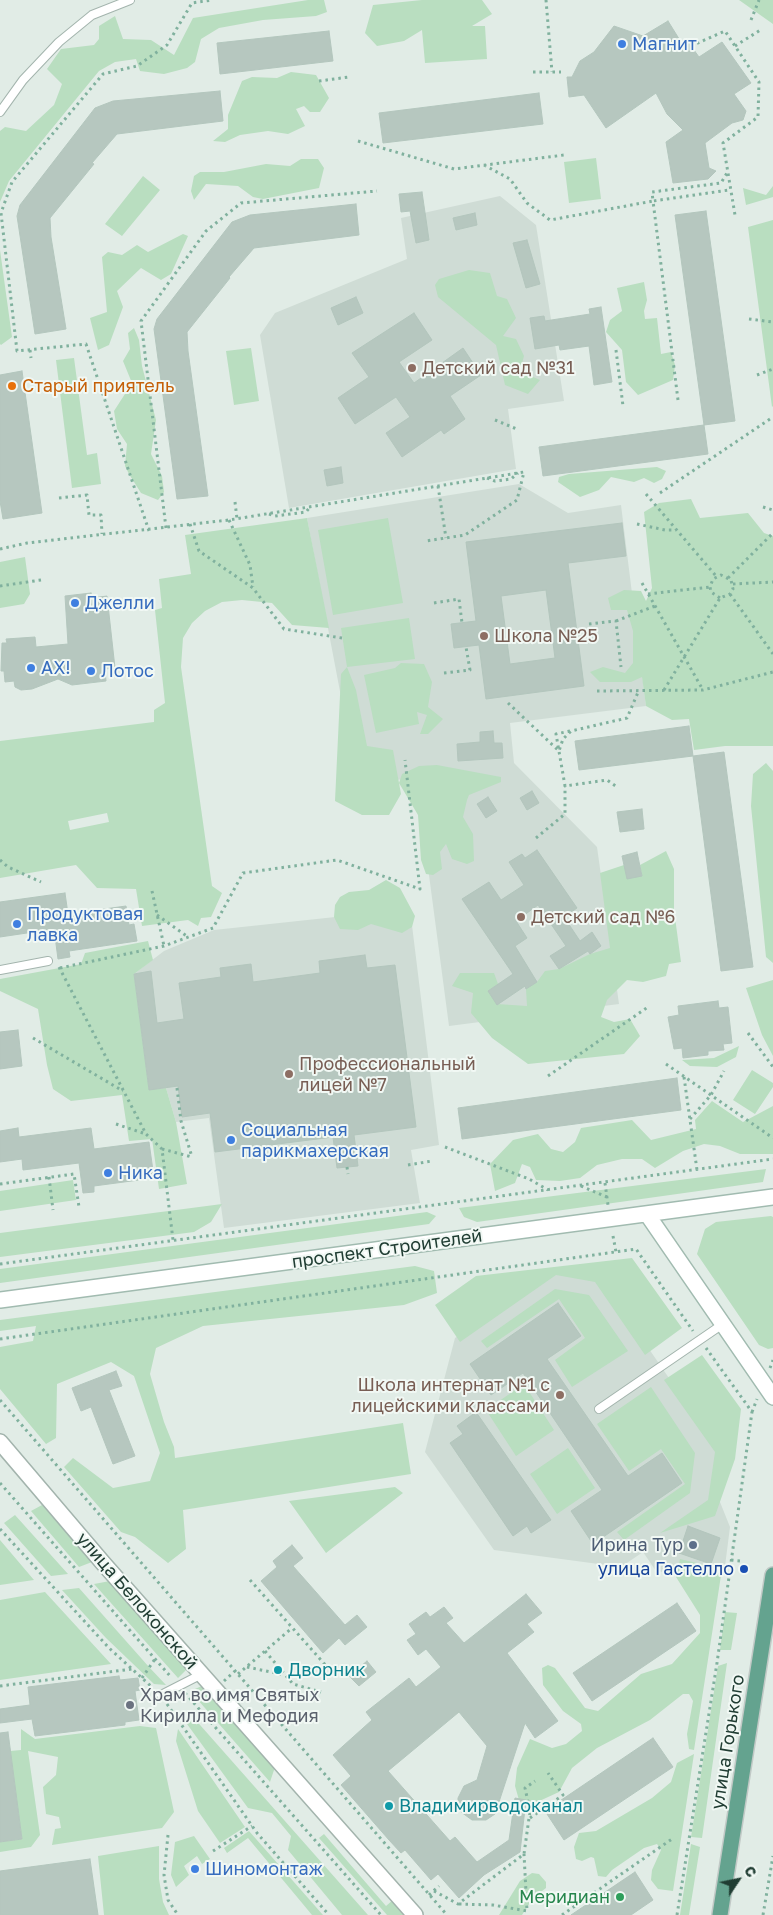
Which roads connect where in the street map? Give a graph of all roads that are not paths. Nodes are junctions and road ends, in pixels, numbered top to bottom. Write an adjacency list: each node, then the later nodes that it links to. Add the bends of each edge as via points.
1 (130, 0): 2 (lane, via 92,15 59,42 23,80)
2 (0, 112)
3 (48, 961): 4 (lane)
4 (0, 970)
5 (773, 1198): 6 (main road, проспект Строителей)
6 (647, 1214): 7 (main road, проспект Строителей); 8 (main road)
7 (0, 1300)
8 (723, 1324): 9 (main road); 10 (lane)
9 (773, 1397)
10 (599, 1409)
11 (0, 1442): 14 (main road, улица Белоконской)
12 (773, 1575): 13 (main road, улица Горького)
13 (767, 1651): 17 (main road, улица Горького)
14 (202, 1674): 15 (lane); 16 (main road, улица Белоконской)
15 (161, 1695)
16 (415, 1915)
17 (720, 1915)

